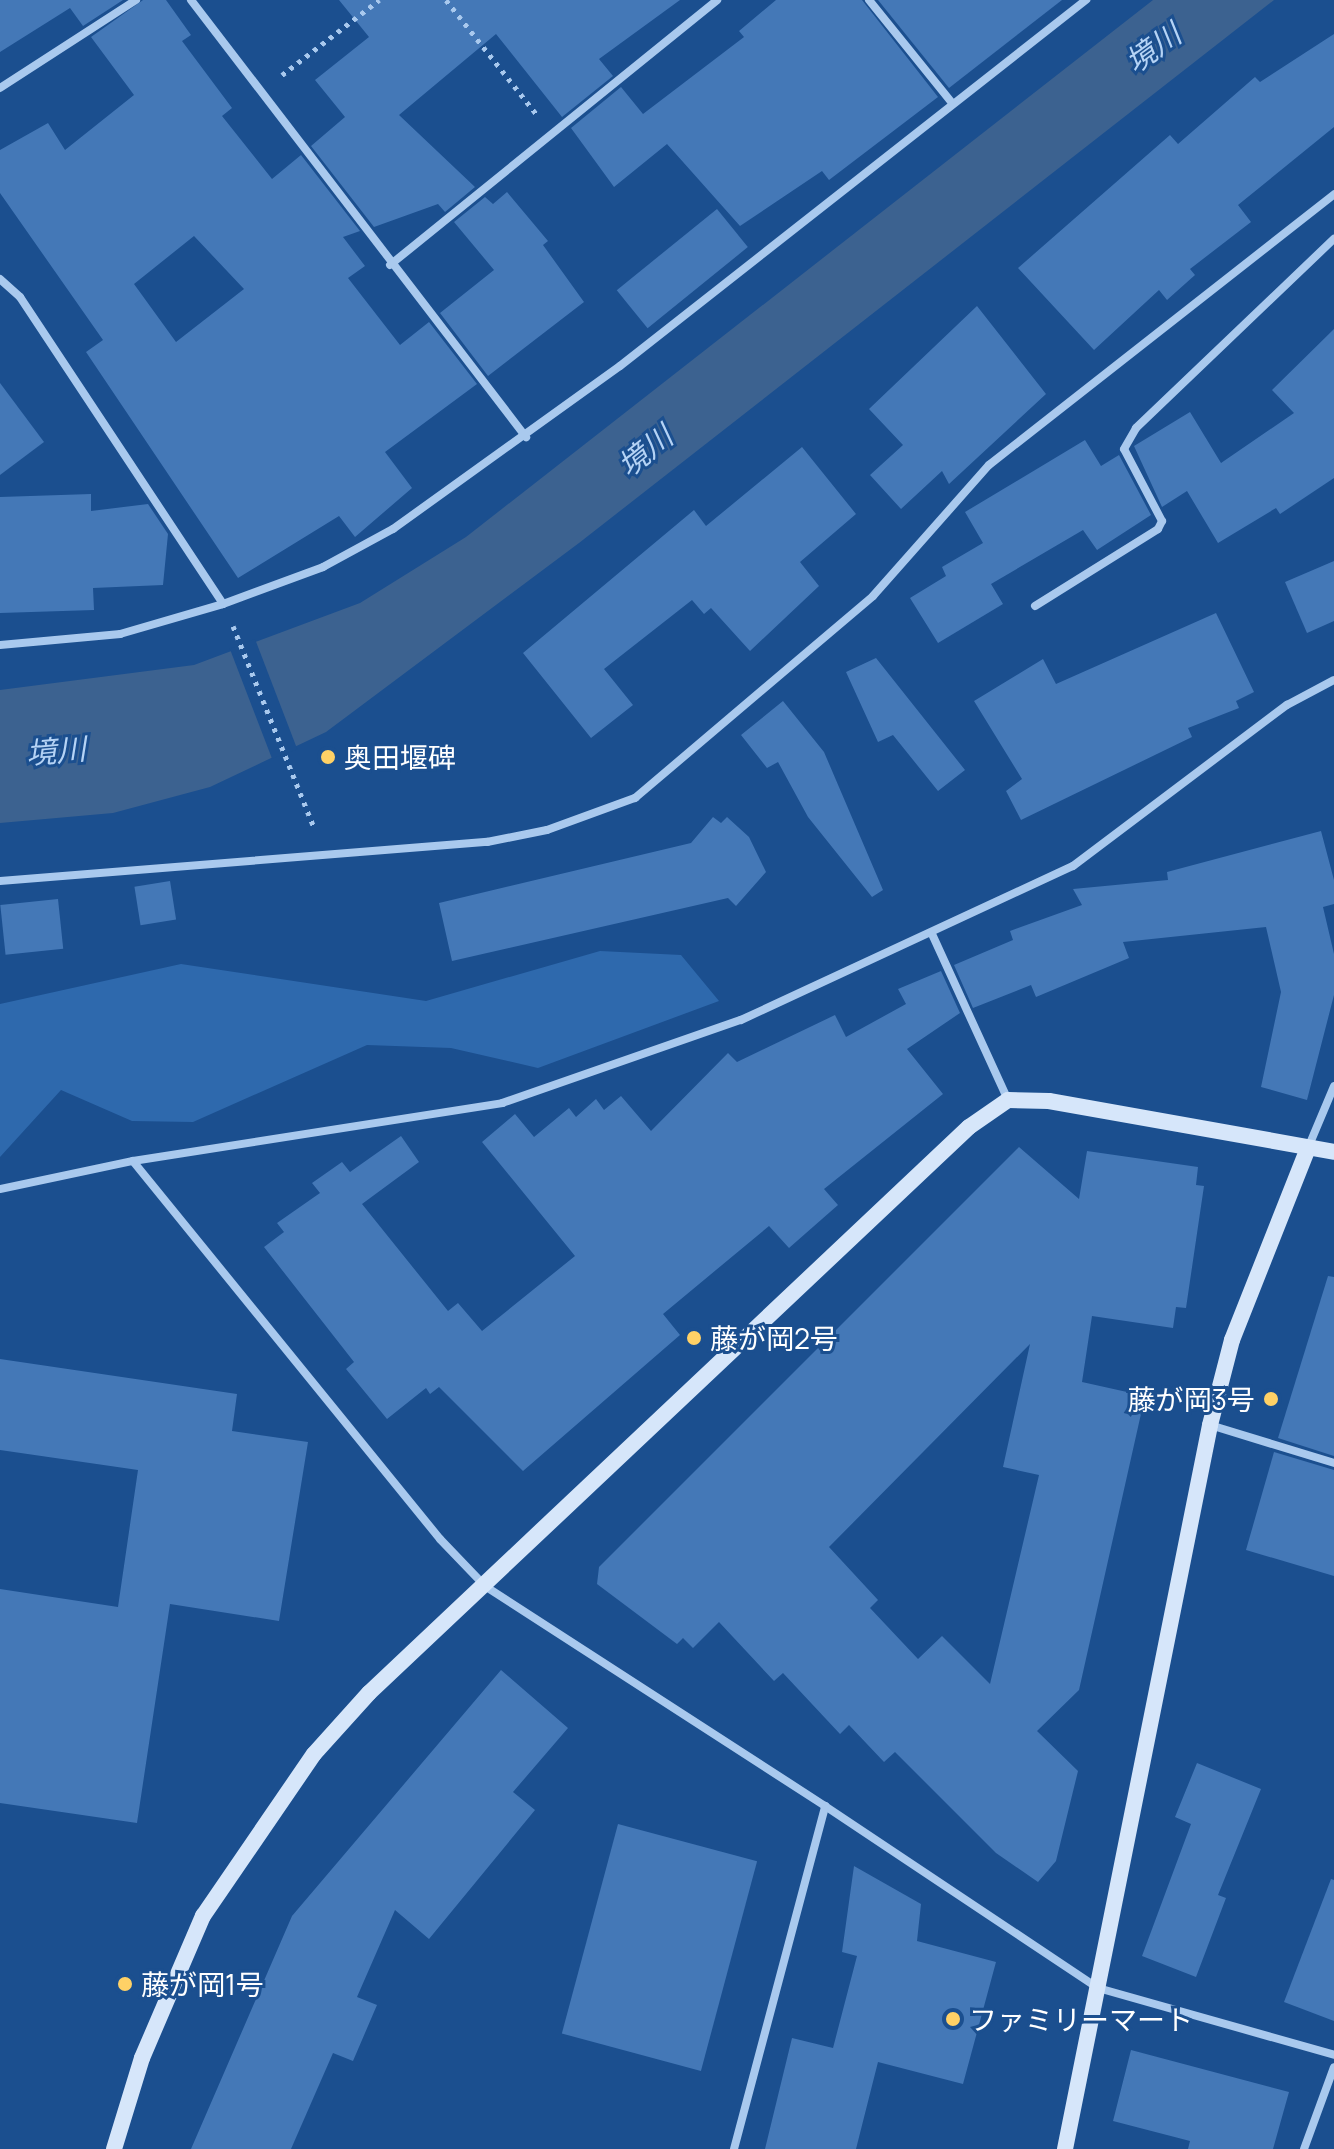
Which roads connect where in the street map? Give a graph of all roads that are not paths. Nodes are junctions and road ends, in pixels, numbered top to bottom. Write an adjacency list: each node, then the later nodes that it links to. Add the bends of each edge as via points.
1 (136, 0): 6 (street)
2 (191, 0): 10 (street)
3 (717, 0): 10 (street)
4 (869, 0): 7 (street)
5 (1086, 0): 7 (street)
6 (0, 88)
7 (952, 103): 12 (street)
8 (1334, 194): 17 (street, via 989,465 873,596 635,798 547,830 487,842)
9 (1334, 239): 14 (street, via 1136,428 1124,449 1162,521 1158,529)
10 (390, 265): 12 (street)
11 (0, 279): 13 (street, via 20,297)
12 (526, 437): 13 (street, via 337,560)
13 (223, 604): 15 (street, via 120,634)
14 (1035, 606)
15 (0, 645)
16 (1334, 680): 18 (street, via 1287,705 1073,866)
17 (0, 881)
18 (932, 934): 20 (street); 23 (street, via 727,1025 502,1103 320,1137)
19 (1334, 1086): 21 (street)
20 (1008, 1100): 21 (street, via 1049,1101); 27 (street, via 969,1127)
21 (1308, 1148): 22 (street); 25 (street, via 1232,1340)
22 (1334, 1152)
23 (133, 1161): 24 (street); 27 (street, via 440,1539)
24 (0, 1189)
25 (1210, 1425): 26 (street); 29 (street)
26 (1334, 1463)
27 (486, 1587): 28 (street); 32 (street, via 369,1693 314,1754 240,1859 174,1980)
28 (825, 1806): 29 (street); 33 (street)
29 (1098, 1988): 30 (street); 34 (street)
30 (1334, 2055)
31 (1334, 2067): 35 (street)
32 (114, 2149)
33 (734, 2149)
34 (1065, 2149)
35 (1304, 2149)

